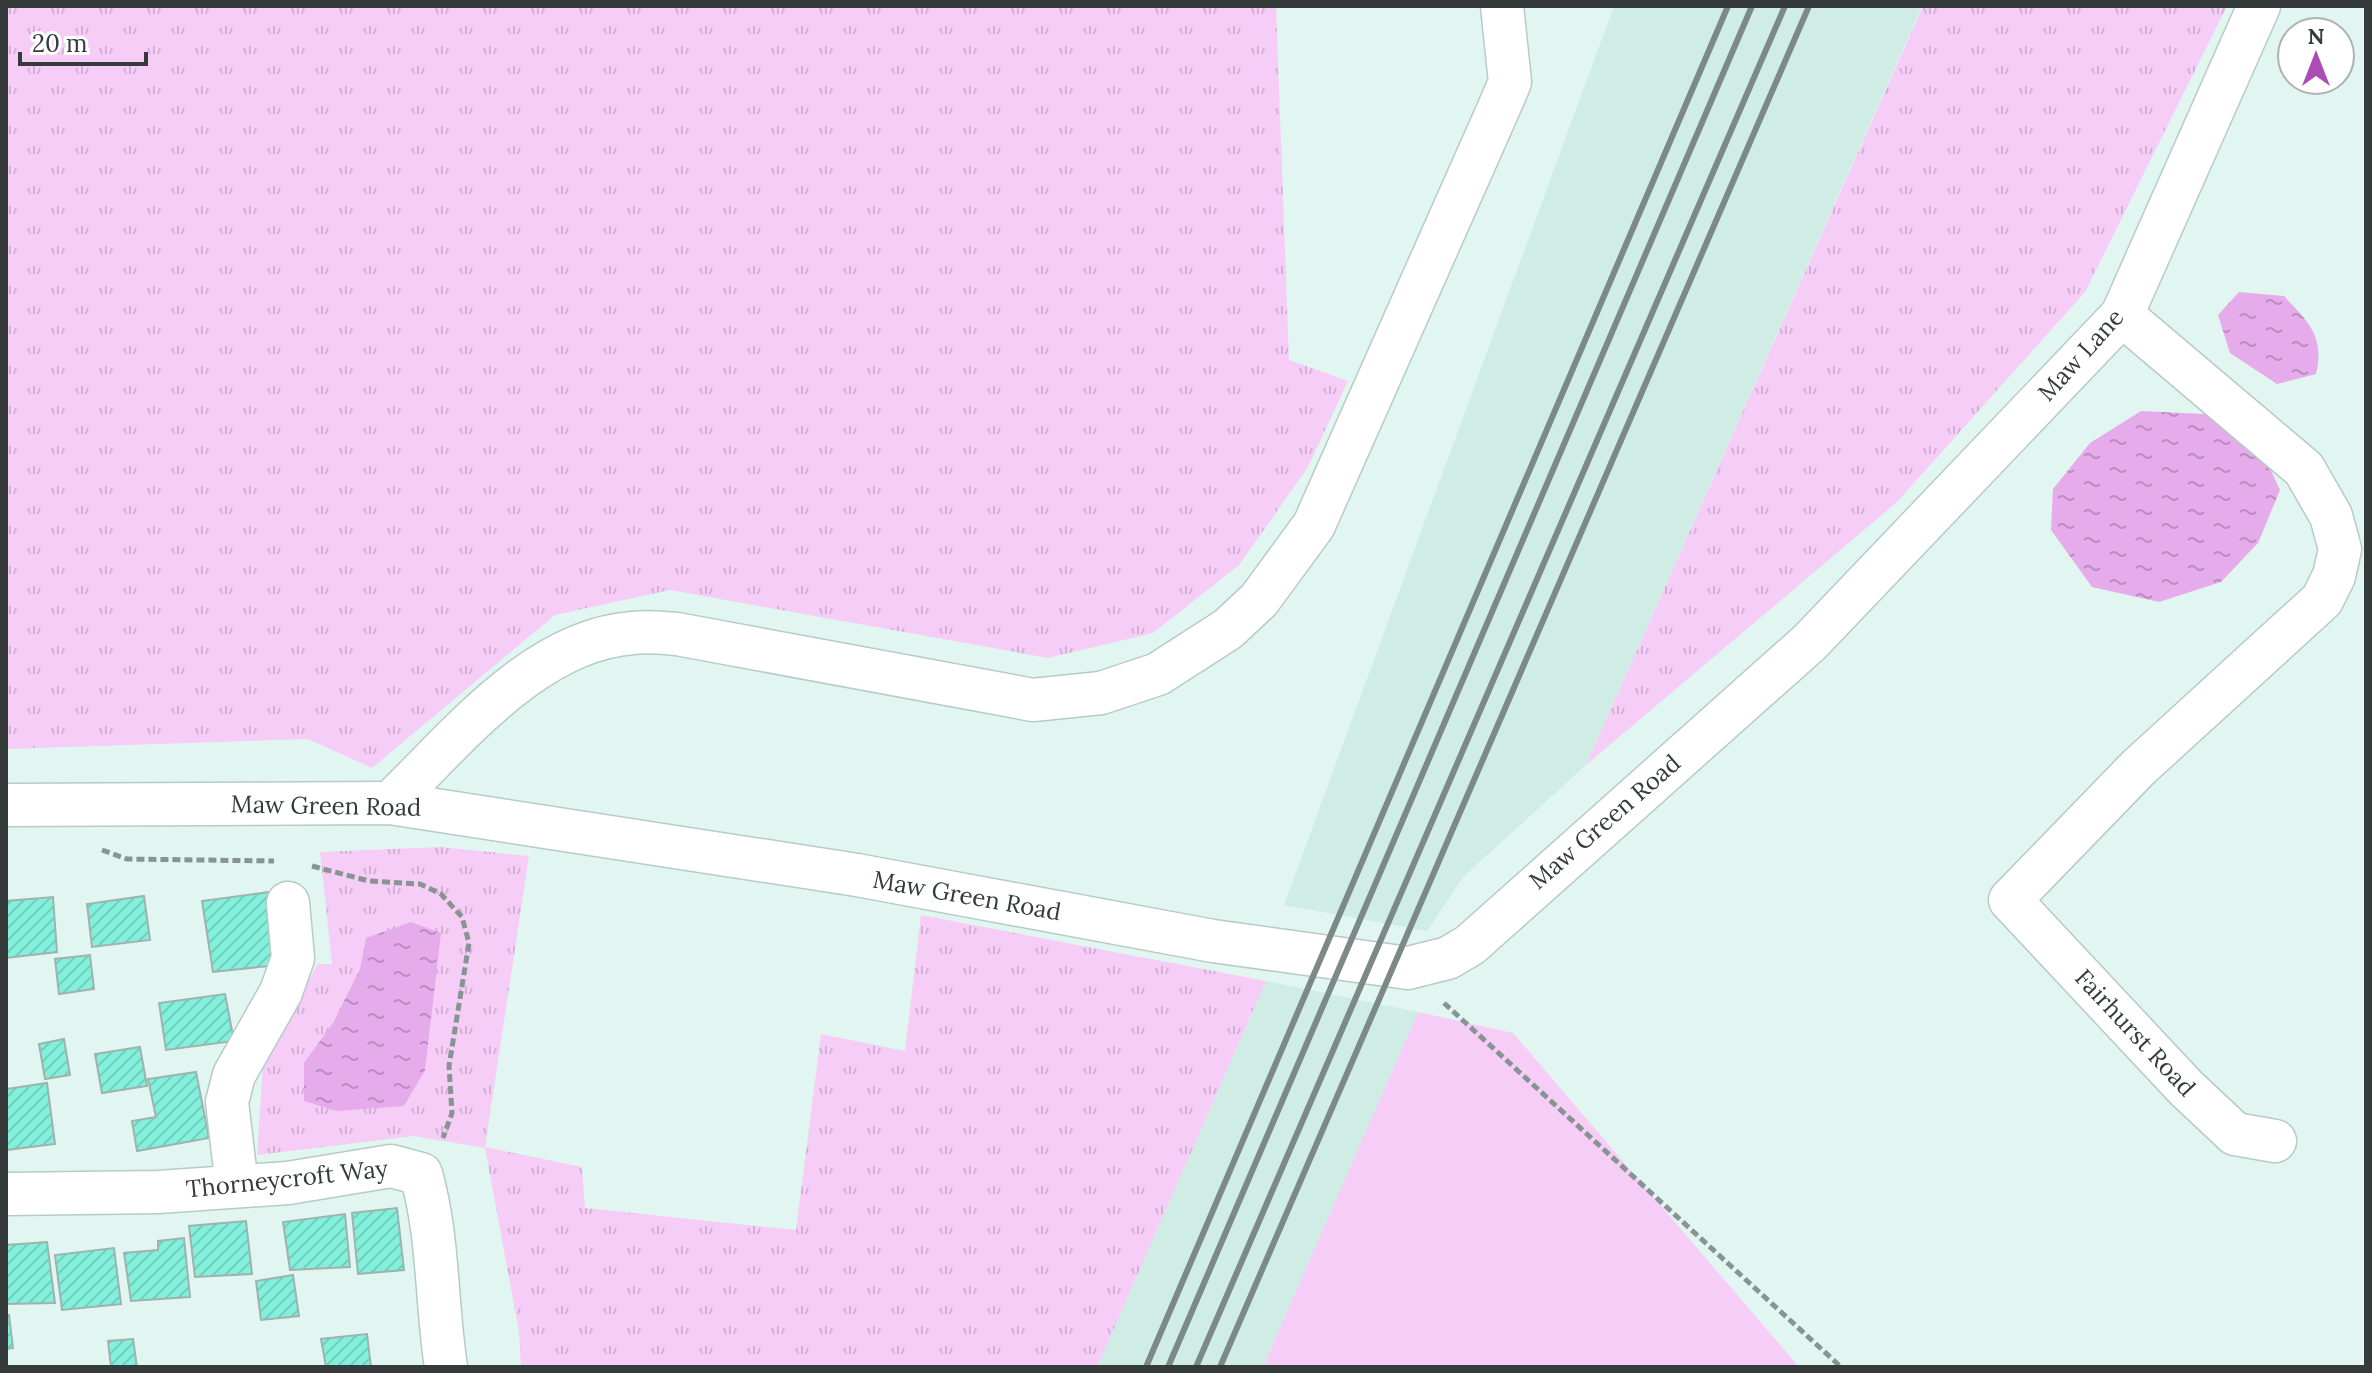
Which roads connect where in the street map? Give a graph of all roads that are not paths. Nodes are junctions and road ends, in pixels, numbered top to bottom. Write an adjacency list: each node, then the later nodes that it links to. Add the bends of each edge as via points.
1 (1502, 6): 6 (street, via 1510,82 1498,110 1314,525 1259,600 1228,629 1158,674 1101,693 1033,700 677,634 633,633 592,642 529,672)
2 (2259, 6): 3 (street, Maw Lane)
3 (2122, 315): 4 (street, via 2304,469); 5 (street, Maw Lane)
4 (2353, 548): 9 (street, Fairhurst Road, via 2322,600 2139,767 2010,900 2235,1134)
5 (1810, 642): 6 (street, Maw Green Road, via 1470,945 1448,958 1408,968 1213,941 857,875)
6 (390, 803): 7 (street, Maw Green Road)
7 (6, 805)
8 (288, 903): 10 (street, via 293,958 281,992 234,1075 227,1102)
9 (2275, 1141)
10 (237, 1186): 11 (street, Thorneycroft Way); 12 (street, Thorneycroft Way, via 391,1166 421,1174 433,1215)
11 (6, 1194)
12 (446, 1367)

